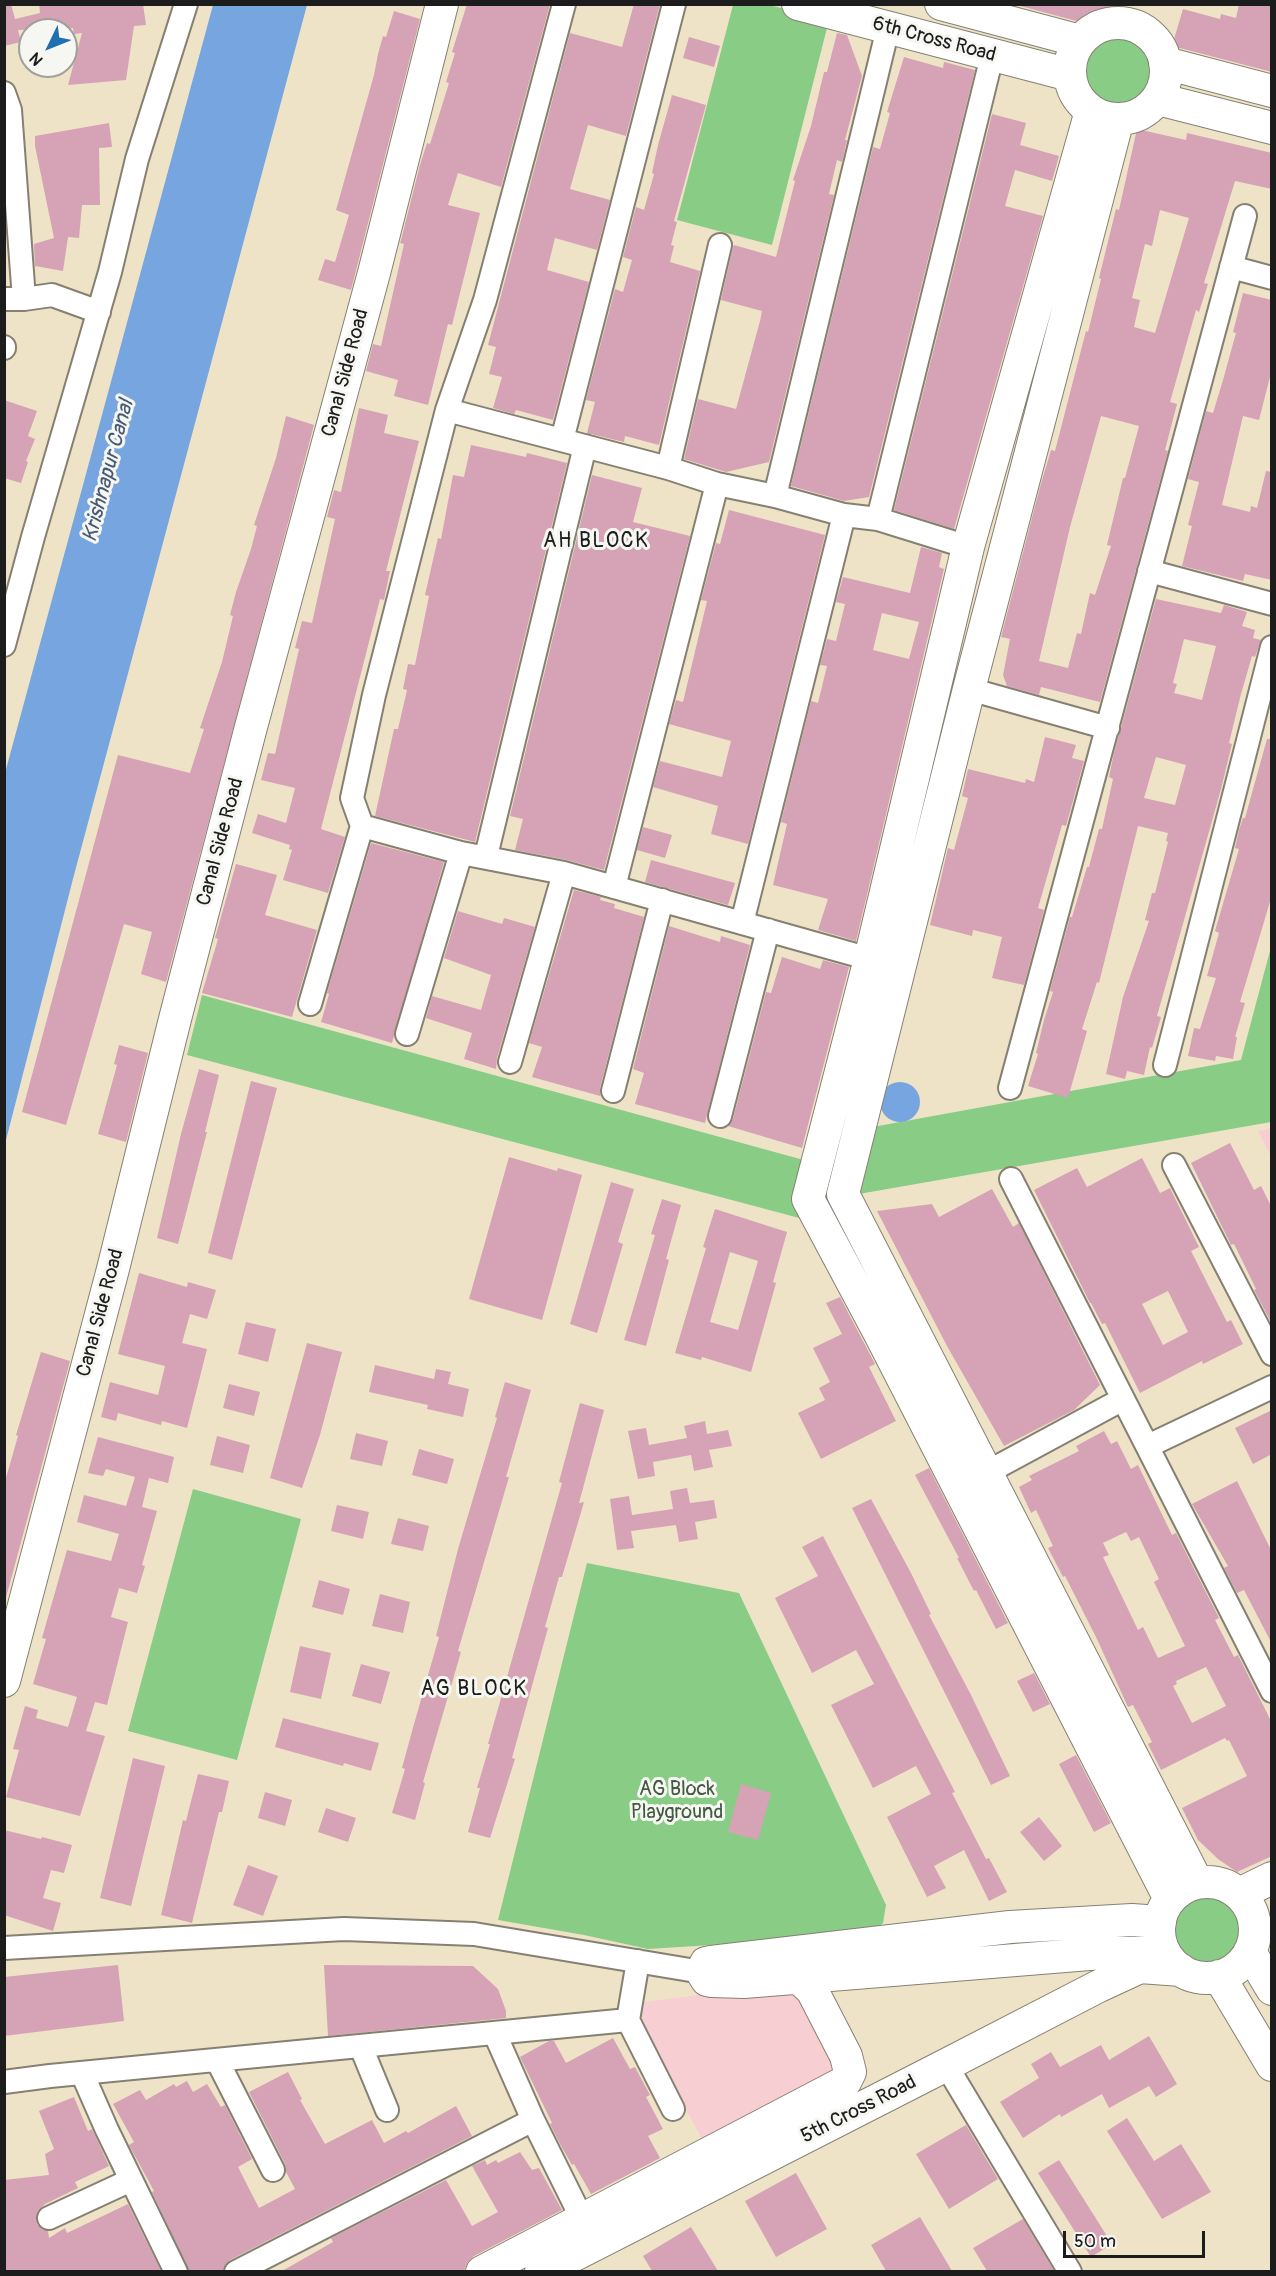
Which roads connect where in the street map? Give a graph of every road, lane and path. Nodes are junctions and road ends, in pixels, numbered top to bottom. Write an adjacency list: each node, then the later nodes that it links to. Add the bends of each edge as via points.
1 (186, 4): 23 (street, via 137,159)
2 (442, 4): 67 (street, Canal Side Road)
3 (564, 4): 24 (street, via 485,300)
4 (674, 4): 25 (street)
5 (798, 4): 8 (street, 6th Cross Road)
6 (941, 4): 9 (street)
7 (1130, 15): 9 (street, via 1098,27); 11 (street, via 1156,42)
8 (888, 28): 10 (street, 6th Cross Road); 29 (street)
9 (1080, 41): 12 (street)
10 (992, 56): 12 (street, 6th Cross Road); 31 (street)
11 (1165, 63): 13 (street); 15 (street, via 1166,74)
12 (1070, 75): 16 (street, via 1079,100)
13 (1272, 91)
14 (4, 93): 22 (street, via 10,110)
15 (1158, 99): 16 (street, via 1137,116); 17 (street)
16 (1104, 115): 32 (street); 38 (street)
17 (1272, 128)
18 (1245, 216): 20 (street)
19 (720, 245): 27 (street)
20 (1231, 267): 21 (street); 34 (street)
21 (1272, 278)
22 (14, 299): 23 (street, via 52,295)
23 (99, 312): 33 (street)
24 (447, 410): 25 (street); 42 (street, via 374,695 352,798)
25 (562, 440): 26 (street)
26 (585, 446): 27 (street); 44 (street)
27 (668, 468): 28 (street)
28 (717, 484): 29 (street); 46 (street)
29 (775, 496): 30 (street)
30 (844, 515): 31 (street); 48 (street)
31 (878, 519): 32 (street)
32 (968, 547): 40 (street)
33 (14, 566): 36 (street)
34 (1149, 571): 35 (street); 39 (street)
35 (1272, 604)
36 (4, 645)
37 (1272, 647): 54 (street)
38 (969, 689): 39 (street); 41 (street)
39 (1108, 729): 55 (street)
40 (914, 777): 41 (street); 50 (street)
41 (945, 785): 60 (street, via 843,1194)
42 (362, 826): 43 (street); 51 (street)
43 (461, 853): 44 (street); 52 (street)
44 (486, 856): 45 (street)
45 (564, 873): 46 (street); 53 (street)
46 (614, 887): 47 (street)
47 (662, 900): 48 (street); 56 (street)
48 (742, 923): 49 (street)
49 (768, 930): 50 (street); 57 (street)
50 (870, 959): 61 (street, via 808,1199)
51 (310, 1004)
52 (407, 1034)
53 (510, 1062)
54 (1165, 1065)
55 (1011, 1088)
56 (613, 1091)
57 (720, 1116)
58 (1174, 1165): 62 (street)
59 (1011, 1179): 64 (street)
60 (908, 1321): 61 (street); 66 (street)
61 (880, 1334): 72 (street)
62 (1272, 1354)
63 (1272, 1387): 65 (street)
64 (1123, 1399): 65 (street); 66 (street)
65 (1148, 1446): 68 (street)
66 (986, 1473): 70 (street)
67 (4, 1682)
68 (1272, 1691)
69 (1272, 1878): 71 (street)
70 (1197, 1882): 71 (street, via 1220,1883); 72 (street, via 1188,1886)
71 (1239, 1894): 73 (street)
72 (1165, 1911): 76 (street, via 1161,1943); 77 (street, via 1132,1920 1010,1927 711,1962 706,1963)
73 (1259, 1932): 79 (street, via 1240,1964); 80 (street)
74 (4, 1948): 75 (street, via 344,1929 474,1934)
75 (638, 1961): 77 (street); 81 (street)
76 (1173, 1961): 78 (street, via 1102,1953); 79 (street, via 1194,1976); 85 (street, 5th Cross Road, via 1140,1967)
77 (702, 1972): 78 (street, via 712,1981)
78 (797, 1976): 95 (street, 5th Cross Road, via 812,1990 846,2056 850,2072 845,2082)
79 (1220, 1976): 86 (street)
80 (1272, 1989)
81 (628, 2020): 82 (street); 89 (street)
82 (495, 2034): 83 (street); 91 (street)
83 (361, 2047): 84 (street); 90 (street)
84 (217, 2060): 87 (street); 92 (street)
85 (946, 2065): 95 (street, 5th Cross Road); 100 (street)
86 (1272, 2065)
87 (82, 2073): 88 (street); 93 (street)
88 (4, 2082)
89 (673, 2109)
90 (387, 2110)
91 (533, 2120): 95 (street); 97 (street)
92 (273, 2170)
93 (131, 2180): 94 (street); 96 (street)
94 (49, 2218)
95 (588, 2233): 98 (street, 5th Cross Road); 99 (street, 5th Cross Road)
96 (176, 2271)
97 (236, 2271)
98 (482, 2271)
99 (541, 2271)
100 (1070, 2271)

